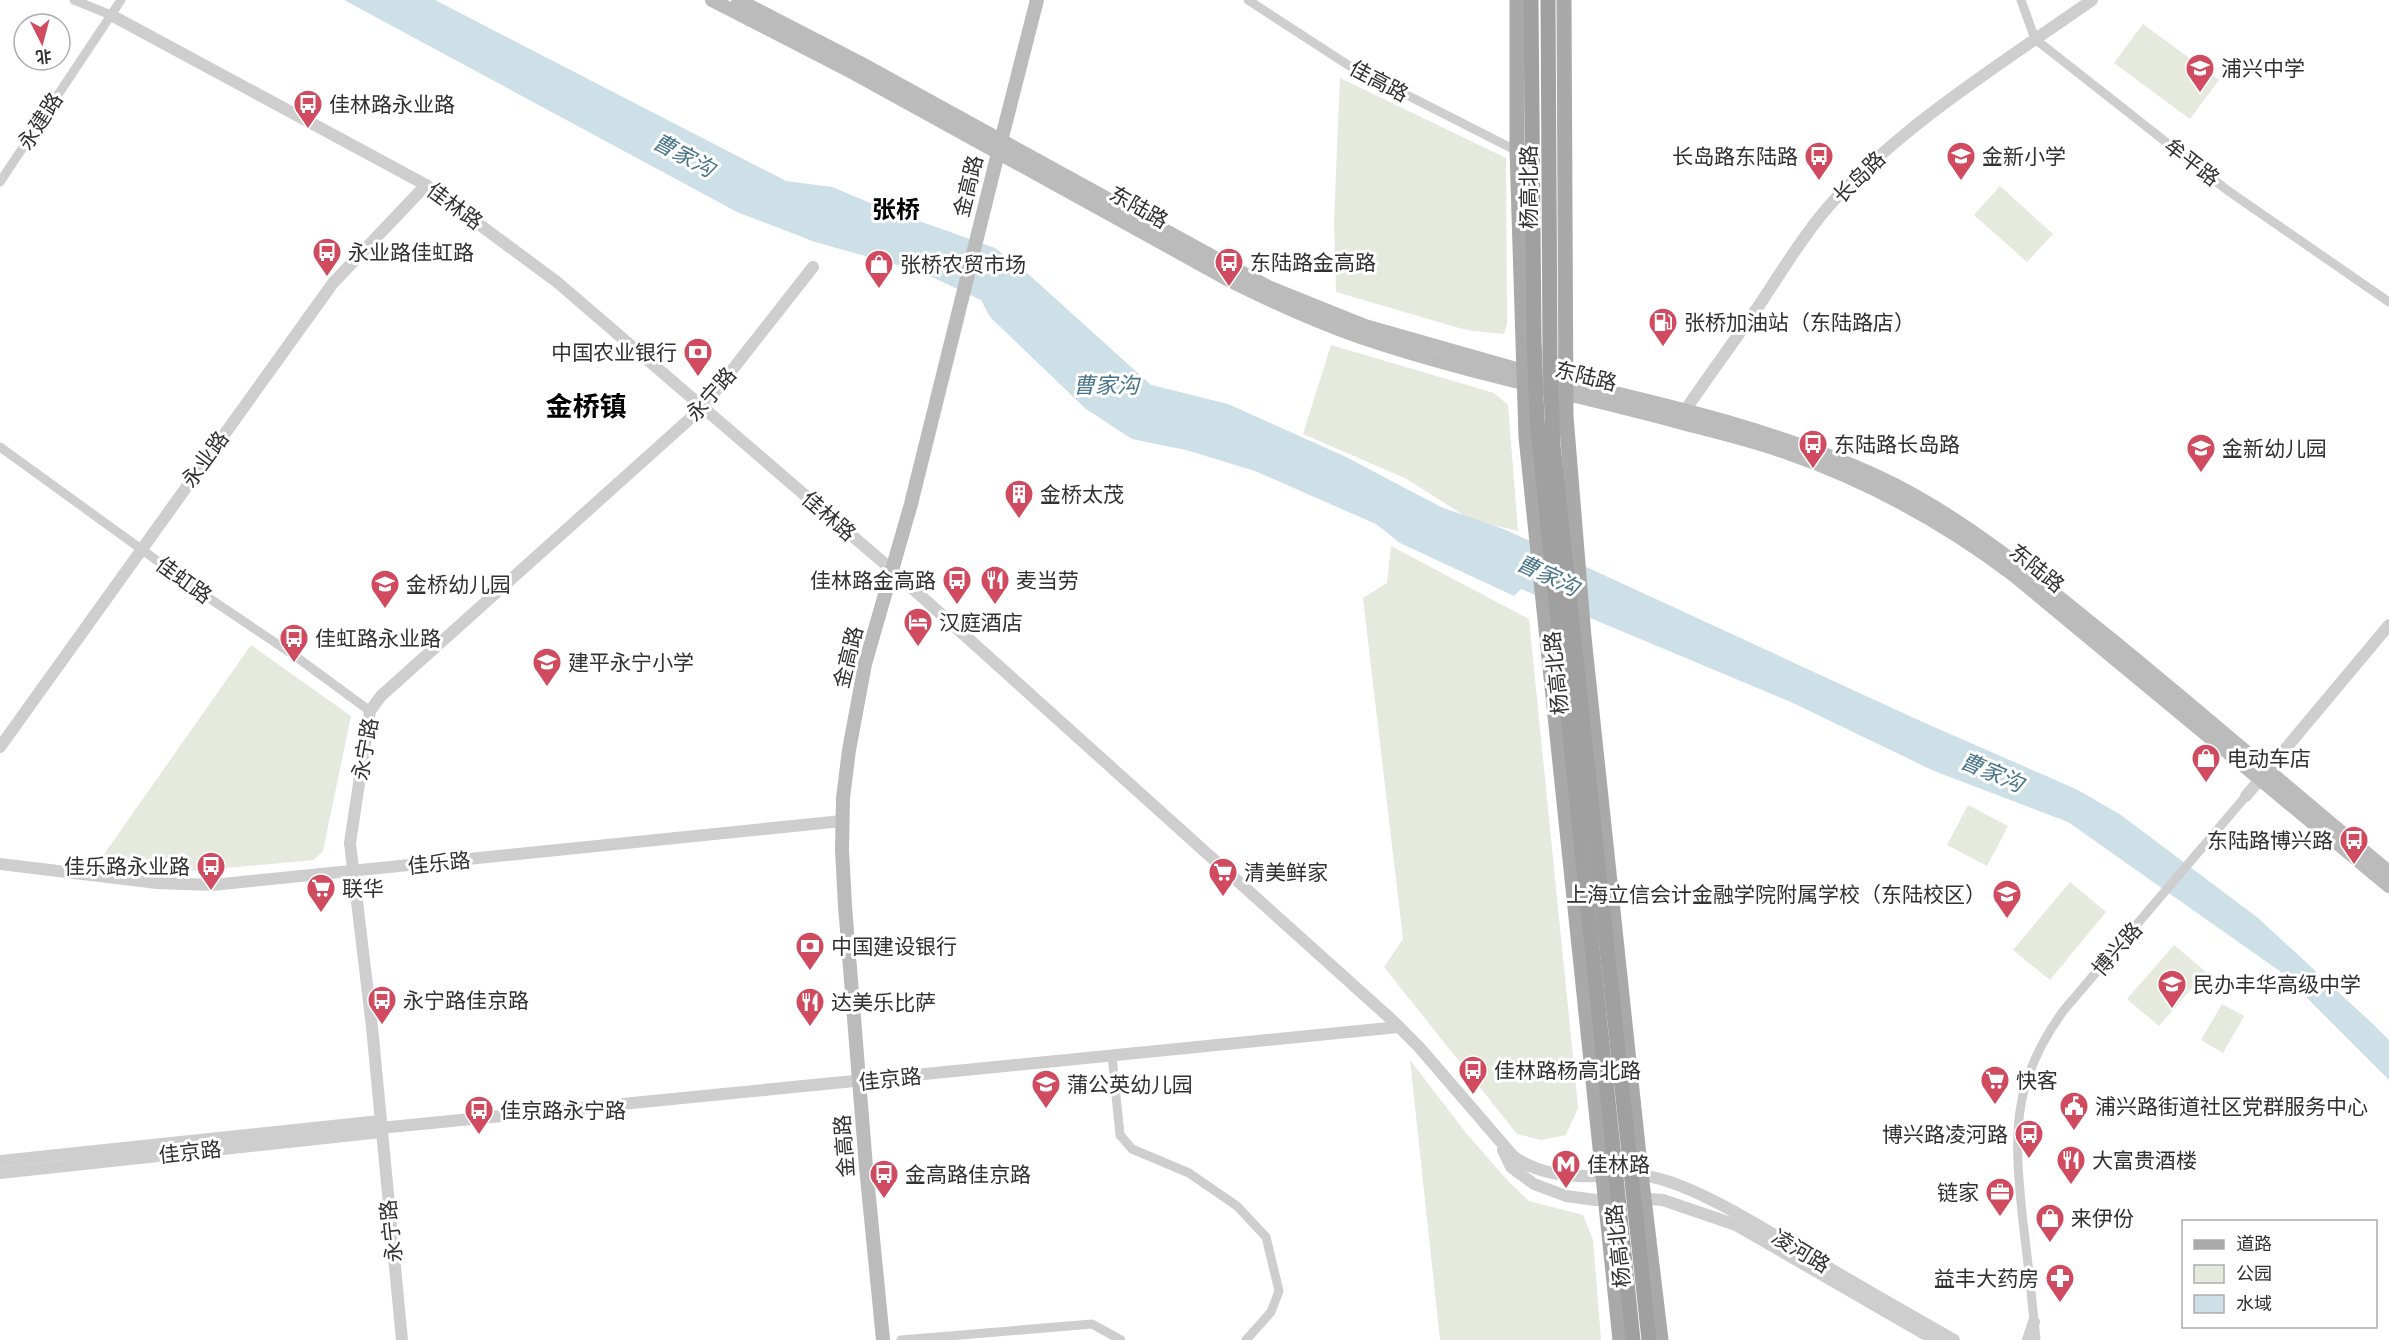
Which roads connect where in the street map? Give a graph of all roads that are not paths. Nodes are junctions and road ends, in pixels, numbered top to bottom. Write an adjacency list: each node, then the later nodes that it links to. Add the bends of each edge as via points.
1 (74, 0): 13 (street, 佳林路)
2 (121, 0): 13 (street, 永建路)
3 (712, 0): 15 (main road, 东陆路)
4 (738, 0): 15 (main road, 东陆路, via 860,63)
5 (1037, 0): 15 (main road, 金高路)
6 (1248, 0): 16 (street, 佳高路, via 1358,70)
7 (1517, 0): 16 (main road, 杨高北路)
8 (1531, 0): 56 (highway, 杨高北路, bridge, via 1537,420)
9 (1548, 0): 57 (highway, 杨高北路, bridge, via 1553,445)
10 (1564, 0): 22 (main road, 杨高北路)
11 (2021, 0): 14 (street)
12 (2092, 0): 14 (street, 长岛路)
13 (111, 15): 17 (street, 永建路); 18 (street, 佳林路)
14 (2035, 39): 20 (street, 牟平路, via 2227,190); 24 (street, 长岛路, via 1902,136 1835,198)
15 (999, 147): 21 (main road, 东陆路, via 1300,301); 27 (main road, 金高路)
16 (1517, 151): 21 (main road, 杨高北路)
17 (0, 182)
18 (426, 185): 23 (street, 佳林路, via 557,282); 26 (street, 永业路, via 333,283)
19 (813, 267): 23 (street, 永宁路)
20 (2389, 302)
21 (1523, 377): 22 (main road, 东陆路); 46 (main road, 杨高北路)
22 (1565, 387): 24 (main road, 东陆路); 31 (main road, 东陆路, via 1594,399 1785,452 1918,510 2015,576); 45 (main road, 杨高北路, via 1576,556)
23 (703, 408): 27 (street, 佳林路); 29 (street, 永宁路, via 381,696)
24 (1684, 412): 31 (main road, 东陆路, via 1813,449 1941,510 2029,573)
25 (0, 447): 26 (street, 佳虹路)
26 (142, 548): 29 (street, 佳虹路); 30 (street, 永业路)
27 (892, 570): 33 (main road, 金高路, via 866,664 849,750); 38 (street, 佳林路)
28 (2389, 625): 31 (street, 博兴路)
29 (370, 711): 35 (street, 永宁路, via 352,823)
30 (0, 747)
31 (2264, 775): 32 (street, 博兴路); 36 (main road, 东陆路); 37 (main road, 东陆路)
32 (2246, 796): 49 (street, 博兴路, via 2056,1021 2037,1053 2023,1089 2016,1151)
33 (842, 821): 35 (street, 佳乐路); 40 (main road, 金高路)
34 (0, 864): 35 (street, 佳乐路, via 191,885)
35 (353, 872): 41 (street, 永宁路)
36 (2389, 872)
37 (2389, 886)
38 (1395, 1024): 39 (street, 佳京路); 40 (street, 佳京路); 42 (street, 佳林路)
39 (1112, 1056): 40 (street, 佳京路); 54 (street, via 1120,1135 1132,1149 1189,1173 1238,1206 1266,1237 1279,1291 1271,1312)
40 (860, 1078): 41 (street, 佳京路); 51 (main road, 金高路)
41 (380, 1127): 43 (street, 佳京路); 44 (street, 佳京路); 50 (street, 永宁路)
42 (1501, 1143): 46 (street, 佳林路, via 1527,1166 1543,1172); 48 (street, 佳林路, via 1511,1167 1534,1184 1566,1196)
43 (0, 1161)
44 (0, 1173)
45 (1641, 1175): 46 (street, 佳林路); 47 (main road, 杨高北路); 60 (street, 凌河路, via 1680,1186 1740,1215)
46 (1602, 1176): 48 (main road, 杨高北路)
47 (1644, 1198): 48 (street, 佳林路); 58 (main road, 杨高北路); 59 (street, 凌河路, via 1663,1200 1736,1225)
48 (1606, 1199): 55 (main road, 杨高北路)
49 (2034, 1322): 61 (street); 62 (street, 博兴路)
50 (402, 1340)
51 (883, 1340)
52 (901, 1340): 53 (street, via 1092,1324)
53 (1121, 1340)
54 (1246, 1340)
55 (1620, 1340)
56 (1633, 1340)
57 (1649, 1340)
58 (1661, 1340)
59 (1935, 1340)
60 (1954, 1340)
61 (2028, 1340)
62 (2037, 1340)

